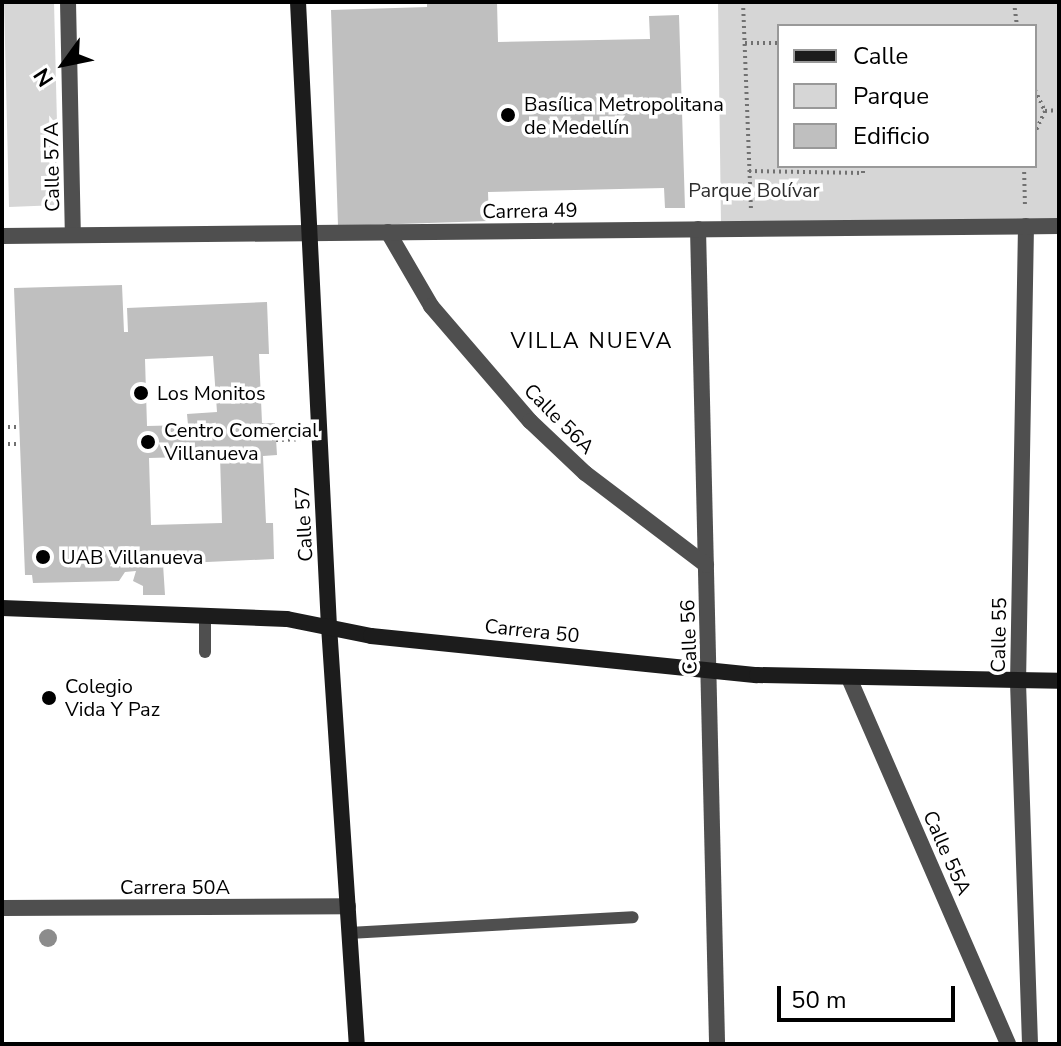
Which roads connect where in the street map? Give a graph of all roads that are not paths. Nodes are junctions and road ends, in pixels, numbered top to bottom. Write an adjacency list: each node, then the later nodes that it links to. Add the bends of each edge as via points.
1 (68, 2): 8 (street, Calle 57A)
2 (298, 2): 7 (street, Calle 57)
3 (1026, 226): 4 (street, Carrera 49); 5 (street, Carrera 49); 18 (street, Calle 55)
4 (1059, 226)
5 (698, 229): 6 (street, Carrera 49); 10 (street, Calle 56)
6 (388, 232): 7 (street, Carrera 49); 10 (street, Calle 56A, via 431,306 530,421 632,512)
7 (310, 233): 8 (street, Carrera 49); 13 (street, Calle 57)
8 (73, 235): 9 (street, Carrera 49)
9 (2, 236)
10 (706, 565): 15 (street, Calle 56)
11 (2, 608): 12 (street, Carrera 50)
12 (205, 615): 13 (street, Carrera 50); 14 (lane)
13 (329, 626): 15 (street, Carrera 50, via 371,636); 19 (street, Calle 57)
14 (205, 652)
15 (710, 669): 16 (street, Carrera 50); 24 (street, Calle 56)
16 (849, 678): 18 (street, Carrera 50); 25 (street, Calle 55A)
17 (1059, 681): 18 (street, Carrera 50)
18 (1018, 682): 26 (street, Calle 55)
19 (348, 906): 20 (street, Carrera 50A); 22 (street, Calle 57)
20 (2, 908)
21 (633, 917): 22 (lane)
22 (349, 933): 23 (street, Calle 57)
23 (357, 1044)
24 (717, 1044)
25 (1008, 1044)
26 (1030, 1044)

